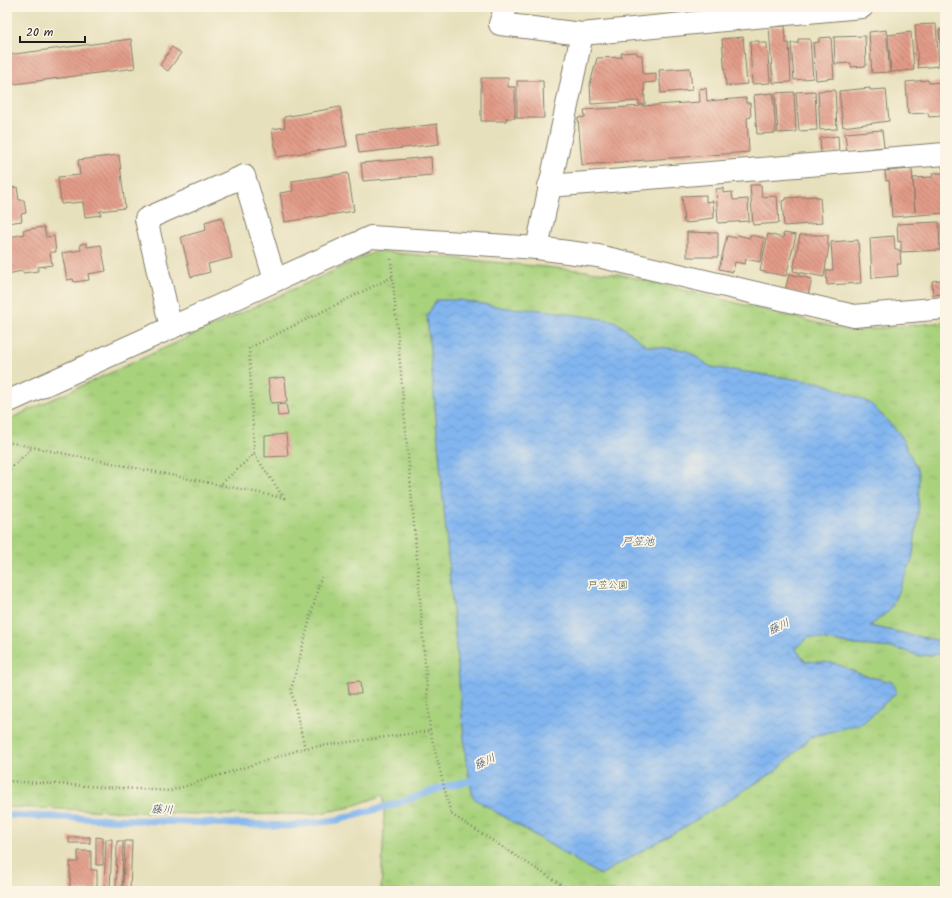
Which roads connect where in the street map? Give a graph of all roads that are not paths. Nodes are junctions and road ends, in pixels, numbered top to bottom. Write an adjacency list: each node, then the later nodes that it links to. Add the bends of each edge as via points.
1 (506, 7): 4 (street, via 500,24)
2 (862, 7): 3 (street)
3 (796, 10): 4 (street)
4 (582, 34): 6 (street)
5 (945, 154): 6 (street)
6 (550, 186): 7 (street)
7 (537, 248): 8 (street, via 371,237); 9 (street, via 598,256 854,316)
8 (275, 280): 10 (street); 10 (street, via 244,176 146,219)
9 (945, 308)
10 (171, 328): 11 (street)
11 (7, 402)

